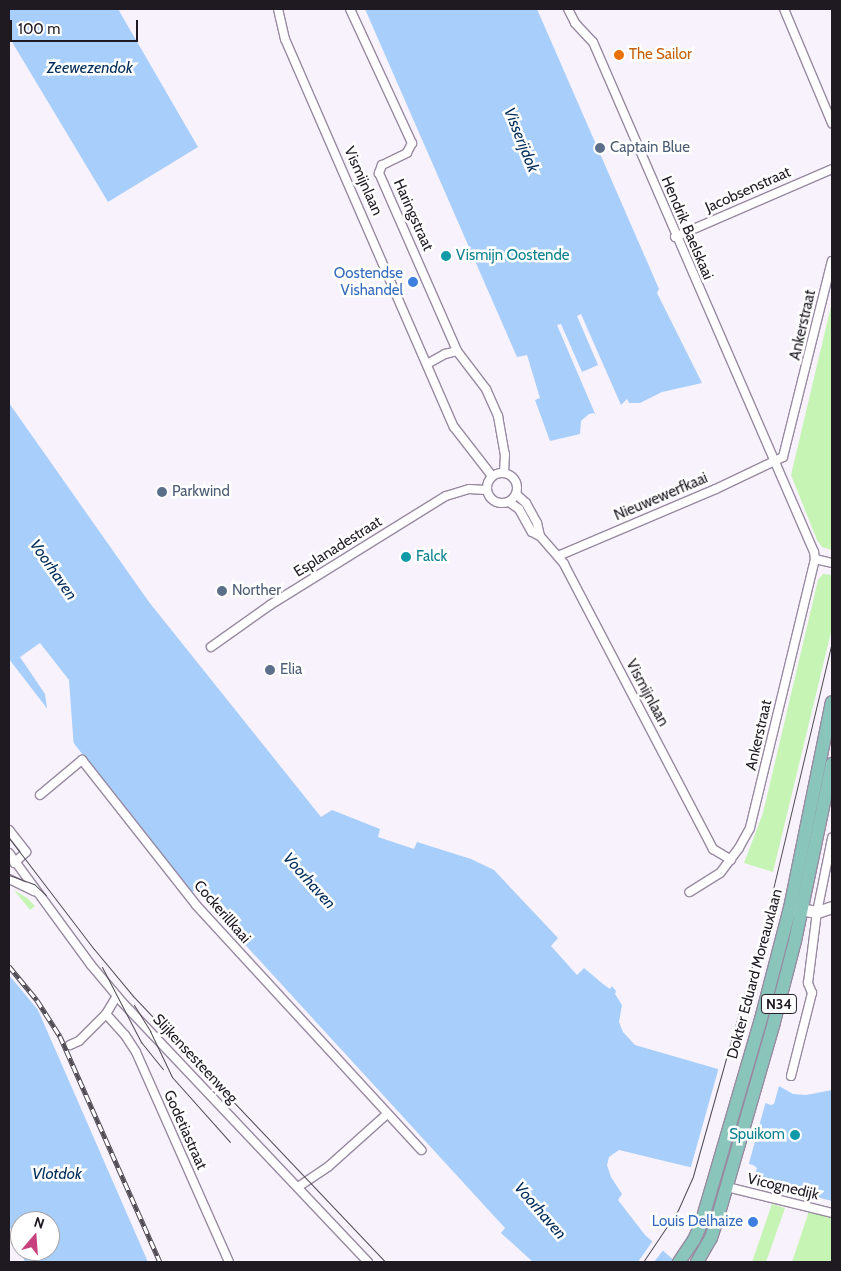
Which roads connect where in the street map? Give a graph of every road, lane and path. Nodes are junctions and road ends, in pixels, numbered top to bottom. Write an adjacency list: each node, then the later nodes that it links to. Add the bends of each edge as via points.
1 (278, 9): 10 (street, Vismijnlaan, via 285,39)
2 (350, 9): 9 (street, Haringstraat, via 412,143 407,153 382,165 379,173)
3 (568, 9): 7 (street, Hendrik Baelskaai, via 575,23 593,42)
4 (784, 9): 5 (street)
5 (832, 123)
6 (832, 169): 7 (street, Jacobsenstraat)
7 (676, 237): 11 (street, Hendrik Baelskaai)
8 (832, 261): 11 (street, Ankerstraat, via 791,434 783,457)
9 (457, 351): 10 (street); 12 (street, via 494,403 505,454)
10 (427, 364): 13 (street, Vismijnlaan, via 454,426)
11 (774, 462): 18 (street, Nieuwewerfkaai); 19 (street)
12 (504, 472): 13 (street); 15 (street, via 516,483)
13 (492, 476): 14 (street)
14 (486, 490): 16 (street, via 494,501); 21 (street, Esplanadestraat, via 470,489 446,496 270,605)
15 (516, 494): 16 (street); 17 (street, Vismijnlaan, via 526,503)
16 (509, 502): 17 (street, Vismijnlaan, via 519,509 532,532)
17 (540, 536): 18 (street, Vismijnlaan)
18 (558, 556): 28 (street, Vismijnlaan, via 713,848)
19 (815, 559): 20 (street); 28 (street, Ankerstraat, via 754,814 745,839)
20 (832, 563)
21 (211, 647)
22 (832, 702): 34 (main road, Dokter Eduard Moreauxlaan / N34)
23 (832, 764): 34 (main road, Dokter Eduard Moreauxlaan / N34)
24 (40, 795): 40 (street, Cockerillkaai, via 82,760 196,905)
25 (9, 830): 29 (street, via 26,852)
26 (832, 838): 35 (street)
27 (9, 853): 29 (street, Slijkensesteenweg)
28 (731, 860): 31 (street, Ankerstraat, via 720,873)
29 (12, 863): 32 (street, Slijkensesteenweg)
30 (9, 880): 32 (street)
31 (689, 892)
32 (37, 893): 36 (street, Slijkensesteenweg)
33 (832, 907): 35 (street)
34 (796, 909): 35 (street); 43 (main road, Dokter Eduard Moreauxlaan / N34, via 784,983); 48 (main road, Dokter Eduard Moreauxlaan / N34, via 701,1224)
35 (817, 912): 39 (street, via 808,983 812,993)
36 (117, 996): 37 (street); 42 (street, Slijkensesteenweg)
37 (106, 1014): 38 (street); 46 (street, Godetiastraat, via 136,1052)
38 (70, 1046)
39 (790, 1076)
40 (387, 1114): 41 (street, Cockerillkaai); 42 (street, via 330,1166)
41 (421, 1150)
42 (298, 1188): 47 (street, Slijkensesteenweg)
43 (727, 1188): 44 (street, Vicognedijk); 45 (main road, Dokter Eduard Moreauxlaan / N34, via 714,1229)
44 (832, 1213)
45 (699, 1260)
46 (229, 1262)
47 (368, 1262)
48 (679, 1262)

